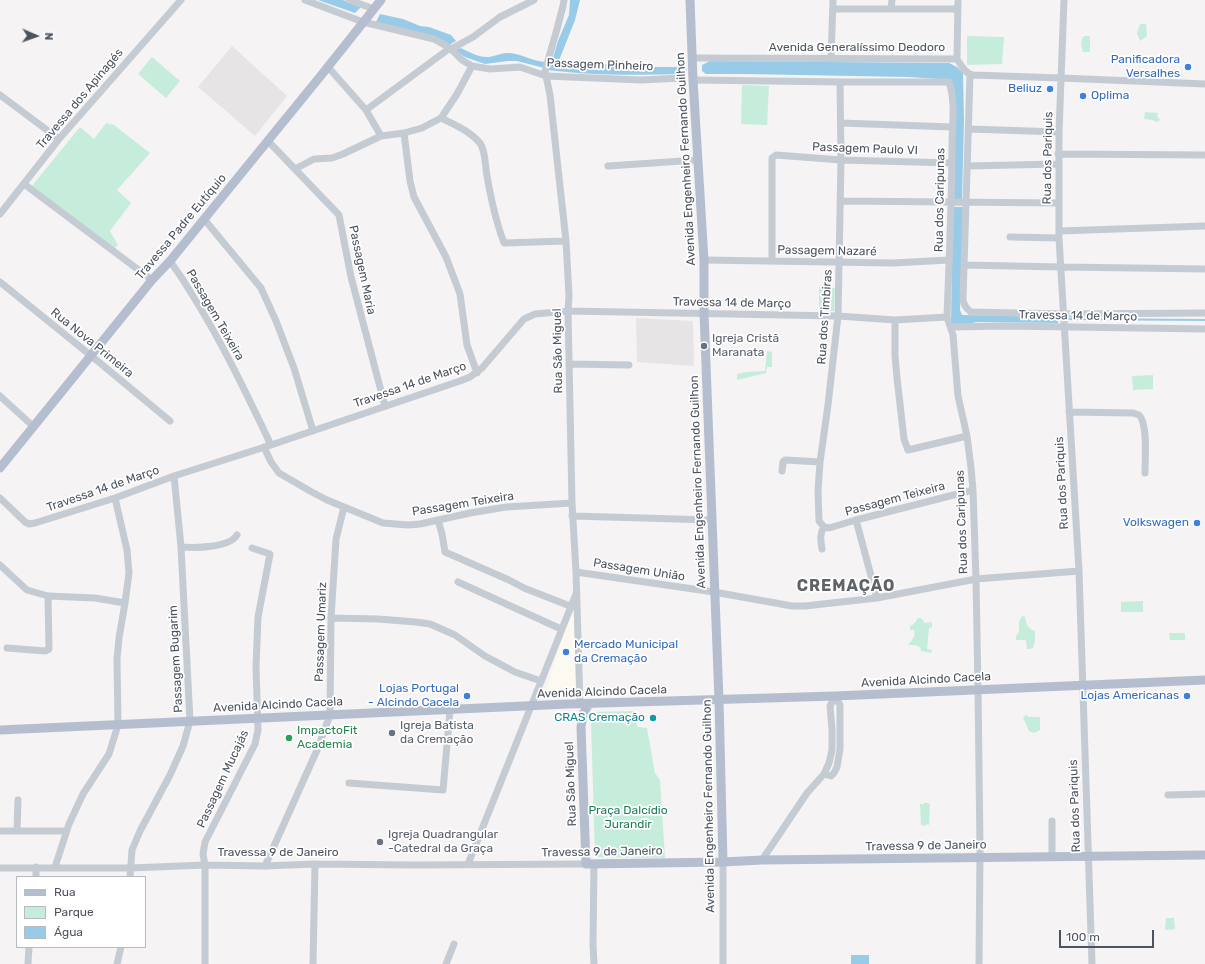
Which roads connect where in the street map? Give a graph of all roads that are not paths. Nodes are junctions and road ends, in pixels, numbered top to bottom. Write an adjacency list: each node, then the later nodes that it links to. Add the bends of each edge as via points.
1 (181, 0): 39 (street, Travessa dos Apinagés)
2 (305, 0): 16 (street, Passagem Pinheiro)
3 (350, 0): 12 (street)
4 (381, 0): 12 (main road, Travessa Padre Eutíquio)
5 (534, 0): 17 (street, via 500,17 473,37)
6 (564, 0): 23 (street, Rua São Miguel)
7 (690, 0): 18 (main road, Avenida Engenheiro Fernando Guilhon)
8 (833, 0): 13 (street)
9 (892, 0): 14 (street)
10 (958, 0): 15 (street)
11 (1064, 0): 26 (street, Rua dos Pariquis)
12 (374, 9): 16 (main road, Travessa Padre Eutíquio)
13 (833, 9): 14 (street); 19 (street)
14 (891, 9): 15 (street)
15 (958, 9): 20 (street)
16 (363, 22): 17 (street, Passagem Pinheiro, via 429,38); 22 (main road, Travessa Padre Eutíquio)
17 (452, 48): 21 (street, Passagem Pinheiro, via 462,60); 31 (street)
18 (692, 58): 19 (street, Avenida Generalíssimo Deodoro); 27 (main road, Avenida Engenheiro Fernando Guilhon)
19 (831, 59): 20 (street, Avenida Generalíssimo Deodoro)
20 (956, 59): 24 (street, Avenida Generalíssimo Deodoro)
21 (472, 66): 23 (street, Passagem Pinheiro, via 490,69 520,67); 32 (street)
22 (328, 67): 31 (street); 40 (main road, Travessa Padre Eutíquio)
23 (546, 74): 25 (street, Passagem Pinheiro, via 641,80); 60 (street, Rua São Miguel)
24 (970, 75): 26 (street); 35 (street)
25 (682, 78)
26 (1061, 78): 29 (street); 36 (street, Rua dos Pariquis)
27 (693, 80): 28 (street); 43 (main road, Avenida Engenheiro Fernando Guilhon)
28 (840, 82): 33 (street, Rua dos Timbiras); 34 (street, Rua dos Caripunas, via 949,82)
29 (1205, 84)
30 (0, 95): 39 (street)
31 (366, 110): 38 (street)
32 (441, 118): 37 (street, via 422,128); 60 (street, via 464,129 482,147 497,222 504,243)
33 (840, 123): 34 (street); 44 (street, Rua dos Timbiras)
34 (952, 127): 45 (street, Rua dos Caripunas)
35 (969, 130): 36 (street); 48 (street)
36 (1058, 132): 41 (street, Rua dos Pariquis)
37 (404, 133): 38 (street); 84 (street, via 414,197 446,257 460,294 467,345)
38 (381, 136): 49 (street, via 332,158 314,159)
39 (60, 140): 50 (street, Travessa dos Apinagés)
40 (268, 141): 49 (street, Passagem Maria); 56 (main road, Travessa Padre Eutíquio)
41 (1058, 154): 42 (street); 46 (street, Rua dos Pariquis)
42 (1205, 155)
43 (697, 160): 47 (street); 61 (main road, Avenida Engenheiro Fernando Guilhon)
44 (841, 160): 45 (street, Passagem Paulo VI); 51 (street, Rua dos Timbiras); 64 (street, Passagem Paulo VI, via 776,155 772,158)
45 (952, 163): 52 (street, Rua dos Caripunas)
46 (1058, 164): 48 (street); 54 (street, Rua dos Pariquis)
47 (608, 166)
48 (968, 166): 53 (street)
49 (295, 170): 86 (street, Passagem Maria, via 339,215 351,277)
50 (24, 184): 55 (street, Travessa dos Apinagés); 69 (street)
51 (840, 201): 52 (street); 65 (street, Rua dos Timbiras)
52 (951, 202): 53 (street); 62 (street, Rua dos Caripunas)
53 (966, 202): 54 (street); 66 (street)
54 (1059, 203): 58 (street, Rua dos Pariquis)
55 (0, 214)
56 (204, 219): 63 (main road, Travessa Padre Eutíquio); 90 (street, via 260,288 294,368)
57 (1205, 226): 58 (street)
58 (1059, 234): 59 (street); 67 (street, Rua dos Pariquis)
59 (1010, 237)
60 (566, 241): 71 (street, Rua São Miguel)
61 (704, 260): 64 (street, Passagem Nazaré); 72 (main road, Avenida Engenheiro Fernando Guilhon)
62 (949, 260): 65 (street, Passagem Nazaré); 76 (street, Rua dos Caripunas)
63 (170, 261): 69 (main road, Travessa Padre Eutíquio); 92 (street, Passagem Teixeira, via 212,328)
64 (772, 261): 65 (street, Passagem Nazaré)
65 (839, 262): 75 (street, Rua dos Timbiras)
66 (964, 265): 67 (street); 74 (street, Travessa 14 de Março, via 963,303 971,312)
67 (1061, 267): 68 (street); 74 (street, Rua dos Pariquis)
68 (1205, 269)
69 (152, 280): 81 (main road, Travessa Padre Eutíquio)
70 (0, 282): 81 (street, Rua Nova Primeira)
71 (568, 311): 72 (street, Travessa 14 de Março); 82 (street, Rua São Miguel); 84 (street, Travessa 14 de Março, via 535,314 524,319)
72 (704, 313): 75 (street, Travessa 14 de Março); 106 (main road, Avenida Engenheiro Fernando Guilhon)
73 (1205, 313): 74 (street, Travessa 14 de Março)
74 (1063, 314): 78 (street, Rua dos Pariquis)
75 (838, 316): 77 (street, Travessa 14 de Março); 94 (street, Rua dos Timbiras)
76 (948, 317): 77 (street, Travessa 14 de Março); 79 (street, Rua dos Caripunas)
77 (895, 320): 91 (street, via 897,378 904,438 908,450)
78 (1064, 326): 79 (street, Travessa 14 de Março); 80 (street, Travessa 14 de Março); 87 (street, Rua dos Pariquis)
79 (951, 327): 91 (street, Rua dos Caripunas, via 958,396)
80 (1205, 329)
81 (91, 357): 88 (street, Rua Nova Primeira); 89 (main road, Travessa Padre Eutíquio)
82 (570, 364): 83 (street); 102 (street, Rua São Miguel)
83 (629, 365)
84 (477, 373): 86 (street, Travessa 14 de Março)
85 (0, 396): 89 (street)
86 (385, 406): 90 (street, Travessa 14 de Março)
87 (1069, 412): 97 (street, via 1139,415 1145,433); 114 (street, Rua dos Pariquis)
88 (170, 421)
89 (34, 428): 95 (main road, Travessa Padre Eutíquio)
90 (313, 431): 92 (street, Travessa 14 de Março)
91 (967, 436): 99 (street, Rua dos Caripunas)
92 (271, 445): 93 (street, Travessa 14 de Março)
93 (264, 447): 98 (street, Travessa 14 de Março); 103 (street, Passagem Teixeira, via 279,473)
94 (820, 462): 96 (street, via 785,460); 108 (street, Rua dos Timbiras, via 818,514 819,521)
95 (0, 468)
96 (782, 471)
97 (1145, 473)
98 (174, 476): 101 (street, Travessa 14 de Março); 110 (street, Passagem Bugarim)
99 (973, 490): 107 (street, Passagem Teixeira); 116 (street, Rua dos Caripunas)
100 (0, 498): 101 (street, Travessa 14 de Março, via 25,522 35,524)
101 (115, 498): 122 (street, via 127,550 129,573)
102 (572, 503): 104 (street, Rua São Miguel); 105 (street, Passagem Teixeira, via 506,507)
103 (344, 507): 105 (street, Passagem Teixeira, via 383,523 408,525); 124 (street, Passagem Umariz, via 336,539)
104 (572, 516): 106 (street); 115 (street, Rua São Miguel)
105 (438, 520): 123 (street, via 445,552)
106 (712, 520): 119 (main road, Avenida Engenheiro Fernando Guilhon)
107 (856, 520): 108 (street, Passagem Teixeira, via 829,528); 121 (street)
108 (824, 527): 112 (street, Rua dos Timbiras, via 821,531)
109 (237, 535): 110 (street, via 235,539 222,544 202,548)
110 (181, 547): 139 (street, Passagem Bugarim)
111 (252, 548): 138 (street, Passagem Mucajás, via 270,554 258,617)
112 (822, 549)
113 (0, 565): 120 (street, via 27,590)
114 (1079, 571): 116 (street, Passagem União); 129 (street, Rua dos Pariquis)
115 (576, 572): 118 (street, Rua São Miguel); 119 (street, Passagem União)
116 (976, 579): 121 (street, Passagem União); 130 (street, Rua dos Caripunas)
117 (458, 582): 125 (street)
118 (577, 592): 123 (street); 134 (street, Rua São Miguel)
119 (714, 592): 121 (street, Passagem União, via 792,606); 132 (main road, Avenida Engenheiro Fernando Guilhon)
120 (48, 596): 122 (street, via 95,598); 126 (street, via 49,649 45,651)
121 (877, 598)
122 (125, 603): 140 (street, via 117,659)
123 (570, 606): 125 (street)
124 (331, 618): 128 (street, via 430,624 455,635 485,656 515,672); 137 (street, Passagem Umariz)
125 (561, 629): 128 (street)
126 (6, 648)
127 (1205, 680): 129 (main road, Avenida Alcindo Cacela)
128 (541, 681): 135 (street)
129 (1082, 686): 130 (main road, Avenida Alcindo Cacela); 152 (street, Rua dos Pariquis)
130 (978, 690): 131 (main road, Avenida Alcindo Cacela); 153 (street, Rua dos Caripunas)
131 (835, 696): 132 (main road, Avenida Alcindo Cacela); 155 (street, via 840,705 840,754 834,774 824,774 807,793)
132 (719, 700): 134 (main road, Avenida Alcindo Cacela); 156 (main road, Avenida Engenheiro Fernando Guilhon)
133 (568, 704): 134 (main road, Avenida Alcindo Cacela); 135 (main road, Avenida Alcindo Cacela); 141 (main road, Rua São Miguel, via 578,715)
134 (584, 704): 141 (main road, Rua São Miguel)
135 (531, 706): 136 (main road, Avenida Alcindo Cacela); 158 (street)
136 (450, 710): 137 (main road, Avenida Alcindo Cacela); 143 (street, via 443,790)
137 (330, 715): 138 (main road, Avenida Alcindo Cacela); 161 (street, Passagem Umariz, via 318,748)
138 (258, 718): 139 (main road, Avenida Alcindo Cacela); 160 (street, Passagem Mucajás, via 255,744 205,842)
139 (190, 721): 140 (main road, Avenida Alcindo Cacela); 165 (street, Passagem Bugarim, via 180,753 132,850)
140 (118, 725): 142 (main road, Avenida Alcindo Cacela); 150 (street, via 109,754 83,794)
141 (581, 727): 159 (main road, Rua São Miguel)
142 (0, 730)
143 (349, 782)
144 (1205, 794): 145 (street)
145 (1168, 795)
146 (18, 800): 149 (street)
147 (1052, 820): 154 (street)
148 (0, 831): 149 (street)
149 (17, 831): 150 (street)
150 (66, 831): 163 (street)
151 (1205, 855): 152 (main road, Travessa 9 de Janeiro)
152 (1088, 856): 154 (main road, Travessa 9 de Janeiro); 179 (street, Rua dos Pariquis)
153 (980, 857): 154 (main road, Travessa 9 de Janeiro); 155 (main road, Travessa 9 de Janeiro); 178 (street, Rua dos Caripunas)
154 (1052, 857)
155 (762, 860): 156 (main road, Travessa 9 de Janeiro)
156 (723, 862): 159 (main road, Travessa 9 de Janeiro); 177 (street, Avenida Engenheiro Fernando Guilhon)
157 (315, 864): 158 (street, Travessa 9 de Janeiro); 161 (street, Travessa 9 de Janeiro); 174 (street)
158 (468, 864): 159 (street, Travessa 9 de Janeiro)
159 (590, 864): 176 (street, Rua São Miguel)
160 (204, 865): 161 (street, Travessa 9 de Janeiro); 165 (street, Travessa 9 de Janeiro); 173 (street, Passagem Mucajás)
161 (265, 866)
162 (36, 867): 163 (street, Travessa 9 de Janeiro); 164 (street, Travessa 9 de Janeiro); 166 (street)
163 (55, 867): 165 (street, Travessa 9 de Janeiro)
164 (0, 868)
165 (130, 868): 167 (street, Passagem Bugarim)
166 (36, 876)
167 (130, 876)
168 (454, 944): 175 (street)
169 (29, 948): 171 (street)
170 (121, 948): 172 (street)
171 (28, 964)
172 (117, 964)
173 (205, 964)
174 (313, 964)
175 (446, 964)
176 (594, 964)
177 (723, 964)
178 (979, 964)
179 (1092, 964)

